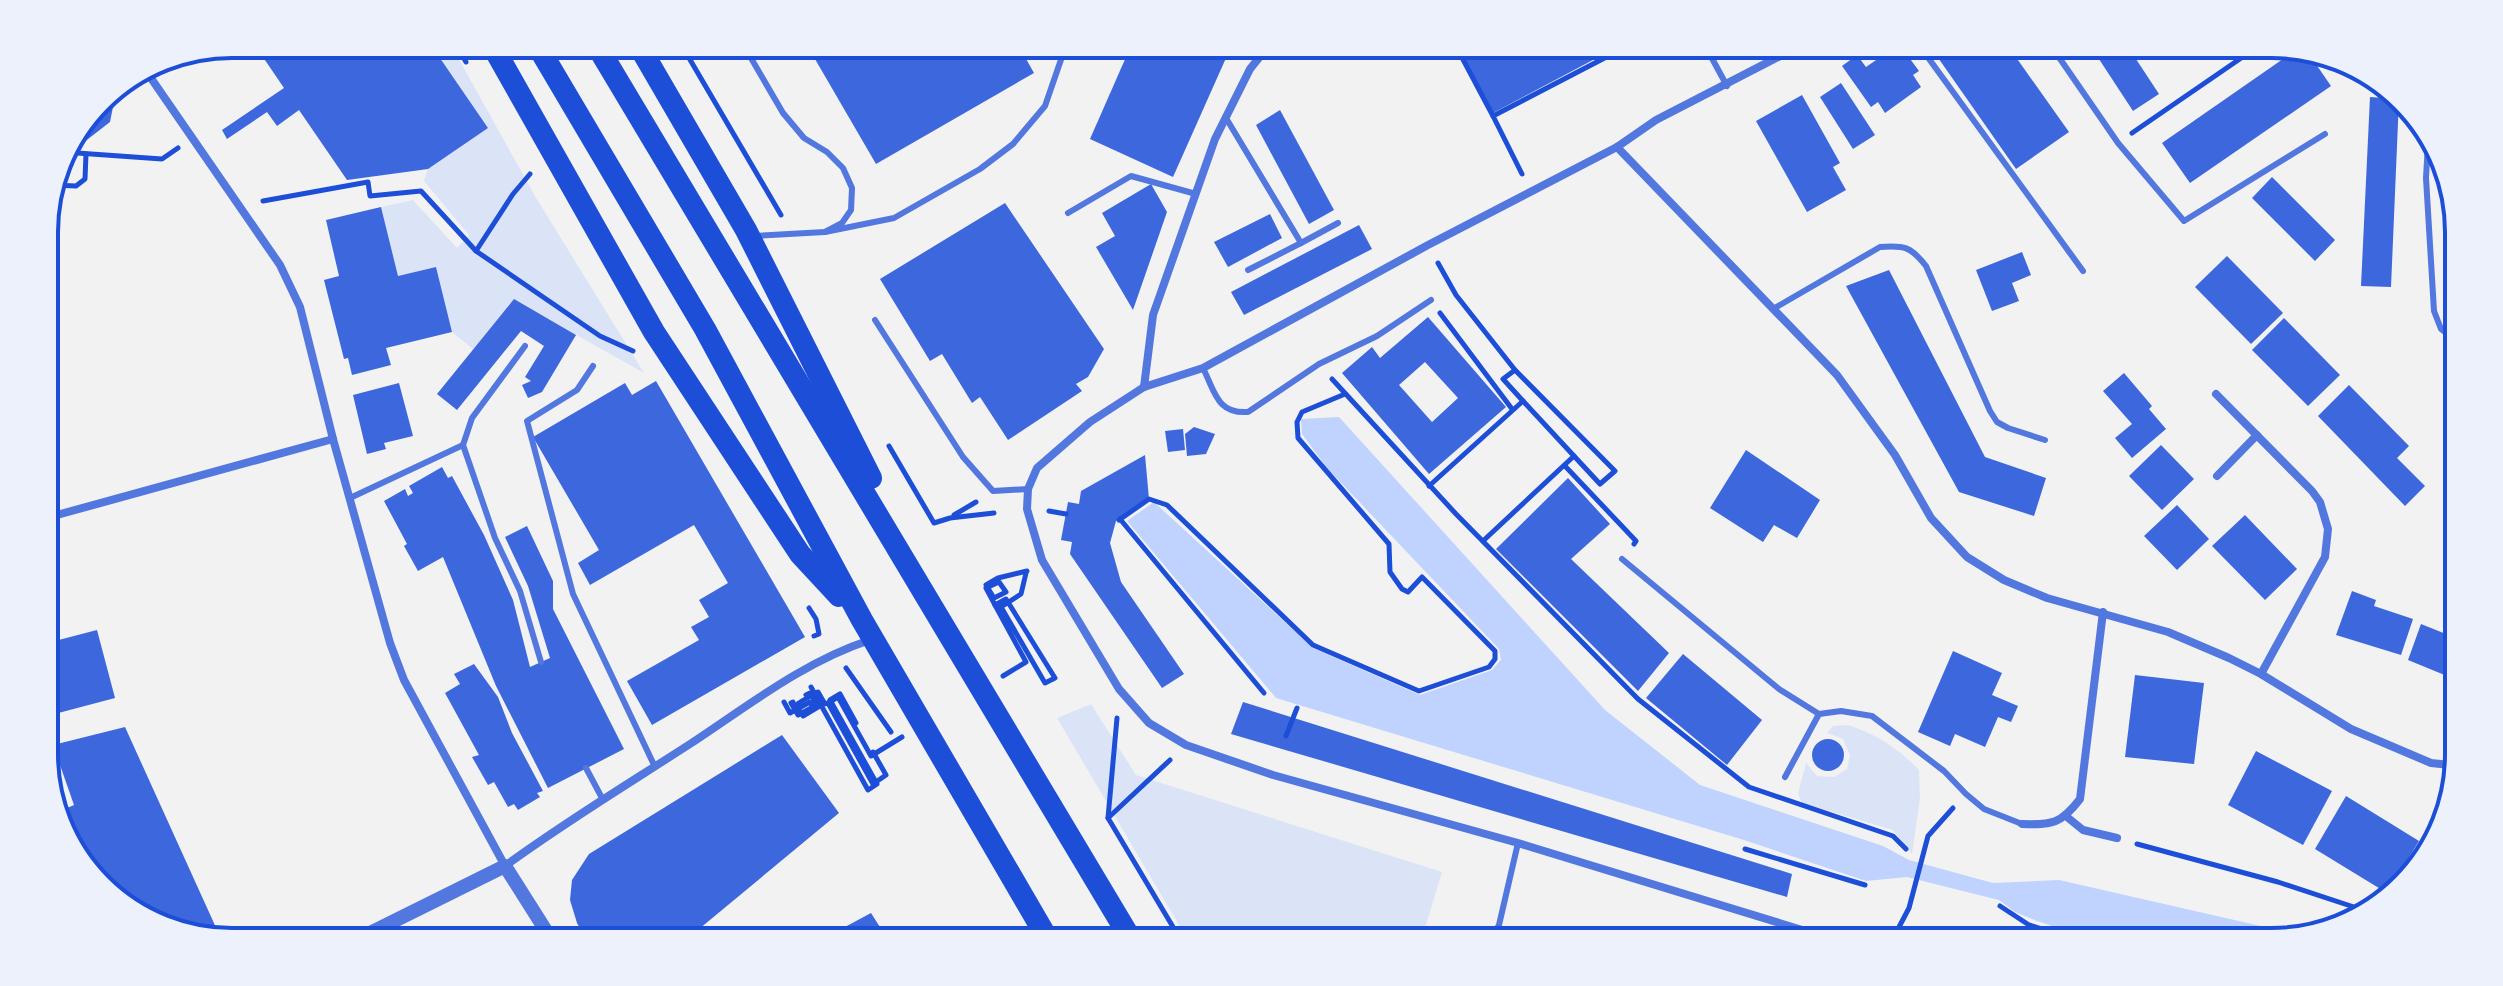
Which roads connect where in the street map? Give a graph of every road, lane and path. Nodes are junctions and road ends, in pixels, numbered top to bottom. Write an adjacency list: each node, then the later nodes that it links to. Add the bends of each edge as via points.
1 (499, 58): 77 (highway, via 654,332 800,554)
2 (545, 58): 77 (highway, via 705,329)
3 (604, 58): 78 (highway)
4 (646, 58): 36 (highway)
5 (689, 58): 35 (path)
6 (751, 58): 34 (lane, via 783,113 804,138 843,168 852,188 851,210 842,223)
7 (1062, 58): 34 (lane, via 1045,106 1013,144 980,169 894,218)
8 (1259, 58): 19 (street)
9 (1462, 58): 18 (path)
10 (1605, 58): 18 (path)
11 (1712, 58): 17 (lane)
12 (1777, 58): 17 (street)
13 (1928, 58): 41 (lane)
14 (2059, 58): 22 (lane)
15 (2241, 58): 22 (path)
16 (151, 78): 21 (street)
17 (1727, 86): 23 (street, via 1656,120)
18 (1493, 116): 27 (path)
19 (1226, 118): 30 (street); 37 (lane)
20 (2325, 134): 22 (lane, via 2184,221)
21 (193, 138): 25 (path, via 162,159); 58 (street, via 296,297)
22 (2118, 143)
23 (1617, 147): 38 (street); 43 (street)
24 (77, 153): 25 (path)
25 (86, 154): 29 (path, via 85,179)
26 (2427, 156): 45 (lane, via 2434,311)
27 (1520, 170)
28 (530, 174): 39 (path)
29 (64, 185)
30 (1196, 194): 32 (lane, via 1131,176); 52 (street, via 1153,315)
31 (263, 201): 39 (path, via 368,182 370,196 421,191)
32 (1068, 213)
33 (1338, 223): 37 (lane)
34 (825, 232): 35 (lane)
35 (793, 235): 36 (lane)
36 (750, 236): 78 (highway)
37 (1301, 243): 40 (lane)
38 (1428, 245): 50 (street); 51 (path, via 1456,295)
39 (476, 251): 47 (path, via 600,336)
40 (1248, 270)
41 (2083, 271)
42 (1431, 300): 48 (lane, via 1377,336); 56 (path)
43 (1773, 309): 59 (lane, via 1880,247 1914,250 1997,422); 76 (street, via 1837,375 1895,455 1931,518 1967,557 2047,598)
44 (875, 320): 66 (lane, via 963,457)
45 (2445, 332)
46 (525, 346): 60 (lane, via 472,418)
47 (637, 353)
48 (1319, 364): 50 (lane, via 1248,412 1233,413 1222,406); 53 (path)
49 (593, 366): 95 (lane, via 577,390 527,421 573,594)
50 (1203, 368): 52 (street)
51 (1515, 370): 55 (path, via 1503,379); 61 (path, via 1615,471 1600,484)
52 (1144, 387): 65 (street, via 1090,422 1037,468)
53 (1345, 394): 64 (path); 85 (path, via 1302,412 1298,438 1389,544 1390,572 1402,589 1408,592 1422,577 1495,651 1495,659 1489,667 1419,691 1313,645 1167,505 1149,499 1119,520)
54 (2216, 394): 57 (street)
55 (1523, 401): 56 (path); 61 (path)
56 (1512, 409): 64 (path)
57 (2257, 435): 63 (street); 82 (street, via 2320,502 2328,544 2319,572)
58 (333, 439): 67 (street); 71 (street)
59 (2045, 440)
60 (463, 445): 67 (lane); 80 (lane, via 495,538 520,591)
61 (1574, 456): 62 (path)
62 (1565, 466): 72 (path); 73 (path, via 1636,541)
63 (2217, 476)
64 (1429, 486): 72 (path)
65 (1028, 489): 66 (lane); 68 (street)
66 (993, 491): 68 (path, via 950,518)
67 (350, 498): 107 (street, via 404,680)
68 (1027, 509): 84 (street, via 1042,560)
69 (1059, 512): 70 (path)
70 (1066, 514)
71 (58, 515)
72 (1483, 541): 106 (path, via 1638,699 1749,787 1893,836)
73 (1622, 559): 90 (lane, via 1779,689)
74 (1027, 571): 75 (path, via 986,585 994,598 1006,592 999,582 986,588)
75 (998, 606): 75 (path, via 1045,683 1055,678 1006,599); 81 (path)
76 (2103, 612): 82 (street, via 2168,632); 100 (street, via 2080,799)
77 (868, 630): 79 (street); 113 (highway)
78 (956, 647): 114 (highway)
79 (836, 651): 92 (path); 95 (street)
80 (541, 662)
81 (1026, 662)
82 (2261, 674): 94 (street, via 2351,729)
83 (810, 684): 86 (path, via 847,752 868,790 877,784 870,771 830,700 840,694 886,775 873,784 818,692 809,697 798,703 796,705 803,716 818,707 814,700 810,693)
84 (1119, 689): 93 (street, via 1149,723); 101 (path)
85 (1264, 693)
86 (807, 695)
87 (796, 701): 88 (path, via 791,703 798,715 813,707 810,702)
88 (800, 707)
89 (1297, 708): 91 (path)
90 (1819, 714): 97 (lane); 98 (lane, via 1872,716 1910,742)
91 (1286, 736)
92 (898, 743)
93 (1186, 745): 101 (path); 104 (street, via 1273,775)
94 (2445, 764)
95 (655, 767): 99 (street)
96 (586, 768): 99 (lane)
97 (1785, 777)
98 (1966, 794): 102 (lane, via 1984,809); 118 (path, via 1928,836)
99 (602, 798): 107 (street)
100 (2067, 817): 102 (street, via 2055,823); 103 (street, via 2083,830)
101 (1108, 818): 115 (path)
102 (2022, 824)
103 (2117, 838): 110 (path)
104 (1518, 843): 116 (lane); 117 (street)
105 (1745, 849): 108 (path)
106 (1906, 849)
107 (505, 866): 111 (street); 112 (street)
108 (1865, 885)
109 (2000, 906): 119 (path)
110 (2354, 907)
111 (380, 928)
112 (544, 928)
113 (1041, 928)
114 (1124, 928)
115 (1174, 928)
116 (1497, 928)
117 (1796, 928)
118 (1899, 928)
119 (2038, 928)

